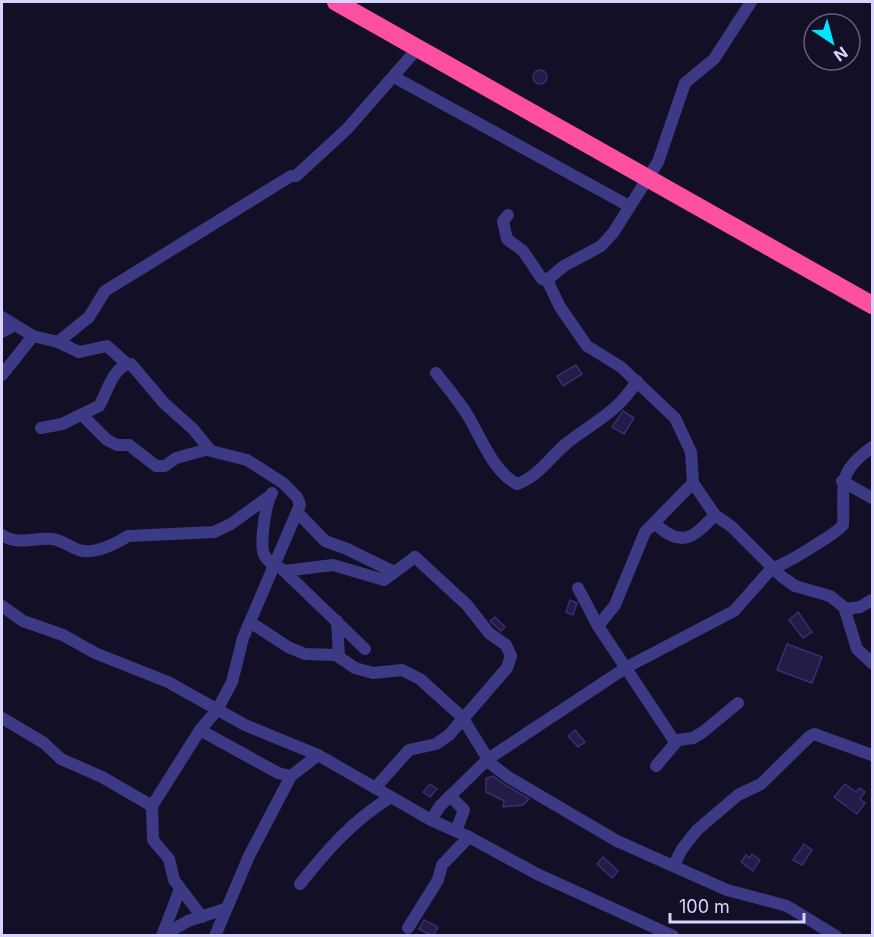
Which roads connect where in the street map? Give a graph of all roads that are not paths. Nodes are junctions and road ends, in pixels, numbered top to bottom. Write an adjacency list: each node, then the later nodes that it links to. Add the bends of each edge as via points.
1 (336, 2): 3 (highway)
2 (751, 2): 5 (street, via 718,54 685,82 665,147)
3 (418, 48): 4 (street); 5 (highway)
4 (394, 77): 6 (street); 14 (street, via 326,150 296,176 105,291 89,317)
5 (649, 178): 6 (street); 9 (highway)
6 (629, 206): 8 (street, via 601,246)
7 (508, 215): 8 (street, via 503,221 507,239 523,251 542,279)
8 (547, 280): 18 (street, via 587,346)
9 (873, 304)
10 (2, 317): 11 (street)
11 (15, 325): 12 (street); 13 (street)
12 (2, 332)
13 (33, 336): 14 (street); 17 (street)
14 (58, 342): 15 (street, via 79,352 107,346)
15 (126, 363): 19 (street, via 107,387 99,406); 22 (street, via 137,369)
16 (436, 373): 18 (street, via 501,470 516,484 532,477 567,443 613,411)
17 (2, 375)
18 (637, 381): 25 (street, via 667,409 687,439)
19 (82, 415): 20 (street); 22 (street, via 107,440 129,445 156,466)
20 (41, 428)
21 (873, 447): 23 (street, via 855,461)
22 (208, 448): 24 (street, via 247,460)
23 (842, 481): 27 (street); 33 (street, via 841,528 779,568)
24 (283, 483): 26 (street); 28 (street, via 297,497)
25 (693, 483): 29 (street); 30 (street)
26 (271, 495): 31 (street, via 214,532 128,536 117,544 86,551 54,539 21,541); 32 (street, via 264,519 262,550 265,558)
27 (873, 498)
28 (298, 513): 32 (street); 34 (street, via 325,542)
29 (715, 515): 30 (street, via 697,533 683,538 668,536); 33 (street)
30 (654, 523): 41 (street, via 645,532 615,605)
31 (2, 535)
32 (278, 567): 34 (street, via 333,565 384,580); 39 (street); 40 (street)
33 (772, 568): 38 (street, via 795,586 830,596); 45 (street, via 734,611)
34 (394, 572): 48 (street, via 416,557 467,605 483,627 508,647 511,659 507,668)
35 (578, 588): 41 (street)
36 (873, 600): 38 (street, via 860,608)
37 (2, 606): 47 (street, via 23,621 168,682)
38 (845, 609): 44 (street, via 856,649)
39 (337, 621): 42 (street); 43 (street)
40 (250, 622): 43 (street, via 305,654); 47 (street, via 232,682)
41 (598, 626): 45 (street)
42 (365, 650)
43 (339, 657): 48 (street, via 346,664 369,672 399,669 412,674)
44 (873, 663)
45 (627, 667): 51 (street); 54 (street)
46 (738, 703): 51 (street, via 703,732)
47 (217, 710): 50 (street); 52 (street)
48 (462, 717): 54 (street); 57 (street, via 452,733 438,743 409,750)
49 (2, 718): 60 (street, via 44,743 61,759)
50 (200, 729): 56 (street, via 278,773); 60 (street)
51 (675, 742): 55 (street)
52 (318, 755): 56 (street); 57 (street)
53 (873, 755): 64 (street, via 810,736 761,784 738,795 697,830)
54 (488, 759): 58 (street); 64 (street, via 508,777 589,826)
55 (656, 766)
56 (291, 776): 67 (street)
57 (375, 788): 59 (street)
58 (450, 796): 61 (street); 62 (street, via 464,811)
59 (391, 797): 61 (street); 65 (street, via 336,839)
60 (152, 806): 66 (street, via 153,840 169,859)
61 (431, 820): 62 (street)
62 (456, 831): 63 (street)
63 (469, 837): 69 (street, via 442,865 438,880); 70 (street)
64 (674, 866): 74 (street, via 727,890 787,906)
65 (300, 884)
66 (180, 889): 68 (street); 71 (street)
67 (225, 909): 68 (street); 72 (street)
68 (201, 917): 71 (street)
69 (408, 928)
70 (648, 931): 73 (street)
71 (162, 936)
72 (215, 936)
73 (673, 936)
74 (836, 936)

